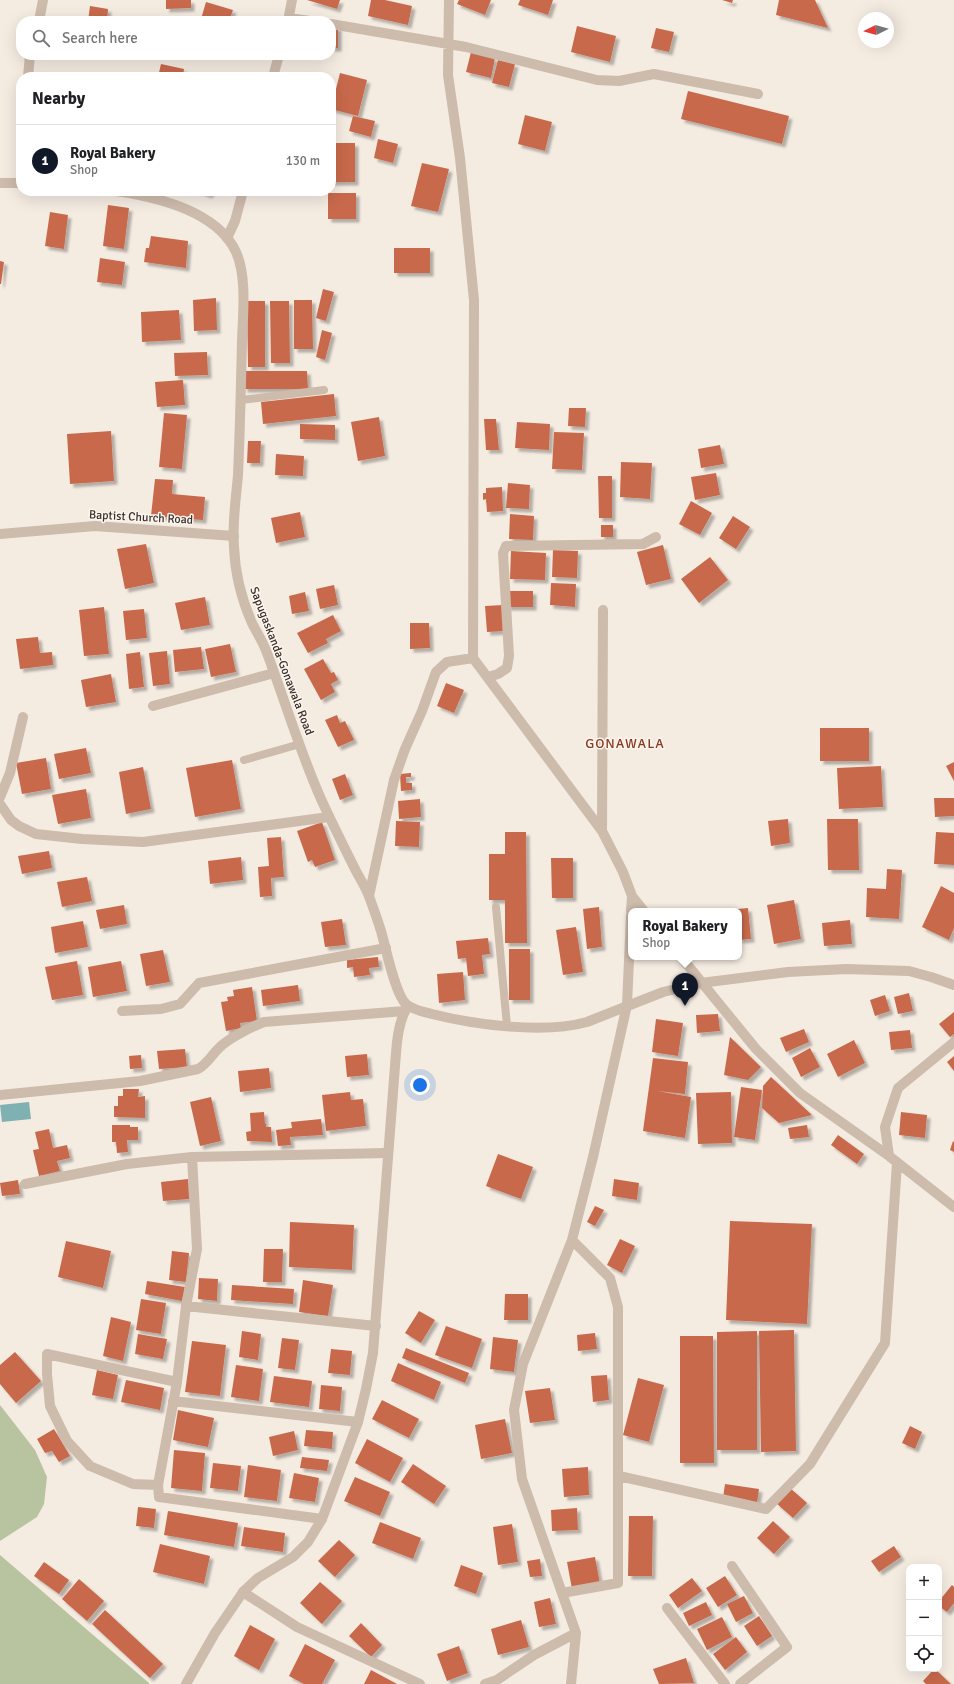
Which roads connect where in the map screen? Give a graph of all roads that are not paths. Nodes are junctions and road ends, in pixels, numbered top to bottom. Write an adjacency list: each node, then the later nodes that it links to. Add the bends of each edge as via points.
1 (43, 0): 4 (street)
2 (292, 0): 5 (street)
3 (449, 0): 7 (street)
4 (40, 16)
5 (289, 16)
6 (336, 25): 7 (street)
7 (448, 44): 12 (street, via 597,80 619,81 654,74); 24 (street, via 448,75 460,158 474,300)
8 (30, 60): 10 (street)
9 (278, 60): 11 (street)
10 (28, 72)
11 (274, 72)
12 (758, 94)
13 (0, 183): 14 (street)
14 (16, 183)
15 (150, 196): 17 (street, Sapugaskanda-Gonawala Road, via 203,218)
16 (242, 196): 17 (street)
17 (228, 238): 19 (street, Sapugaskanda-Gonawala Road, via 238,258 242,280)
18 (324, 390): 19 (lane)
19 (241, 400): 21 (street, Sapugaskanda-Gonawala Road)
20 (0, 534): 21 (street, Baptist Church Road, via 95,526)
21 (234, 536): 25 (street, Sapugaskanda-Gonawala Road, via 236,568 243,599)
22 (656, 537): 26 (street, via 643,544 506,546 503,553 509,656 507,668)
23 (603, 610): 34 (street)
24 (473, 658): 26 (street); 35 (street, via 447,662 436,672 394,780)
25 (274, 673): 27 (street); 29 (street, Sapugaskanda-Gonawala Road)
26 (488, 677): 34 (street)
27 (153, 706)
28 (23, 717): 31 (street, via 10,773)
29 (300, 744): 30 (lane); 33 (street, Sapugaskanda-Gonawala Road)
30 (244, 760)
31 (0, 797)
32 (0, 804): 33 (street, via 11,820 36,834 143,842)
33 (329, 817): 35 (street, Sapugaskanda-Gonawala Road)
34 (602, 831): 36 (street)
35 (369, 896): 40 (street, Sapugaskanda-Gonawala Road)
36 (632, 896): 38 (street); 39 (street)
37 (496, 907): 48 (lane)
38 (631, 908)
39 (642, 908)
40 (386, 948): 46 (street, Sapugaskanda-Gonawala Road); 47 (street, via 199,983 180,1004 161,1009)
41 (630, 960): 45 (street)
42 (683, 960): 43 (street)
43 (701, 982): 44 (street, via 788,972 852,969 909,971); 45 (street); 52 (street, via 756,1049 800,1093)
44 (954, 985)
45 (628, 1005): 48 (street, via 575,1026); 57 (street)
46 (406, 1008): 48 (street, via 460,1020); 50 (street, via 264,1022 251,1027 218,1048 205,1065 198,1068 140,1081); 51 (street, via 397,1037)
47 (122, 1011)
48 (507, 1026)
49 (954, 1042): 52 (street, via 898,1088 885,1127)
50 (0, 1095)
51 (387, 1153): 53 (street); 59 (street)
52 (889, 1156): 54 (street)
53 (192, 1157): 55 (street, via 127,1164); 58 (street, via 197,1249)
54 (897, 1163): 56 (street); 63 (street, via 885,1343 810,1464 766,1509)
55 (25, 1184)
56 (954, 1207)
57 (572, 1240): 63 (street, via 610,1278 618,1306); 68 (street, via 523,1364 514,1410 522,1479)
58 (186, 1306): 59 (street); 60 (street)
59 (376, 1326): 62 (street, via 371,1370)
60 (176, 1382): 61 (street); 64 (street, via 47,1354 50,1406 67,1441 90,1466 133,1484)
61 (173, 1401): 62 (street); 64 (street)
62 (358, 1422): 65 (street)
63 (619, 1476): 68 (street, via 618,1583)
64 (158, 1485): 65 (street, via 160,1497)
65 (322, 1519): 67 (street, via 308,1542 293,1557 258,1578)
66 (732, 1566): 76 (street, via 787,1647)
67 (243, 1592): 71 (street, via 215,1633); 72 (street, via 298,1627)
68 (562, 1593): 70 (street)
69 (667, 1608): 75 (street)
70 (576, 1633): 73 (street, via 534,1655 498,1680); 74 (street)
71 (186, 1684)
72 (420, 1684)
73 (485, 1684)
74 (571, 1684)
75 (725, 1684)
76 (740, 1684)

